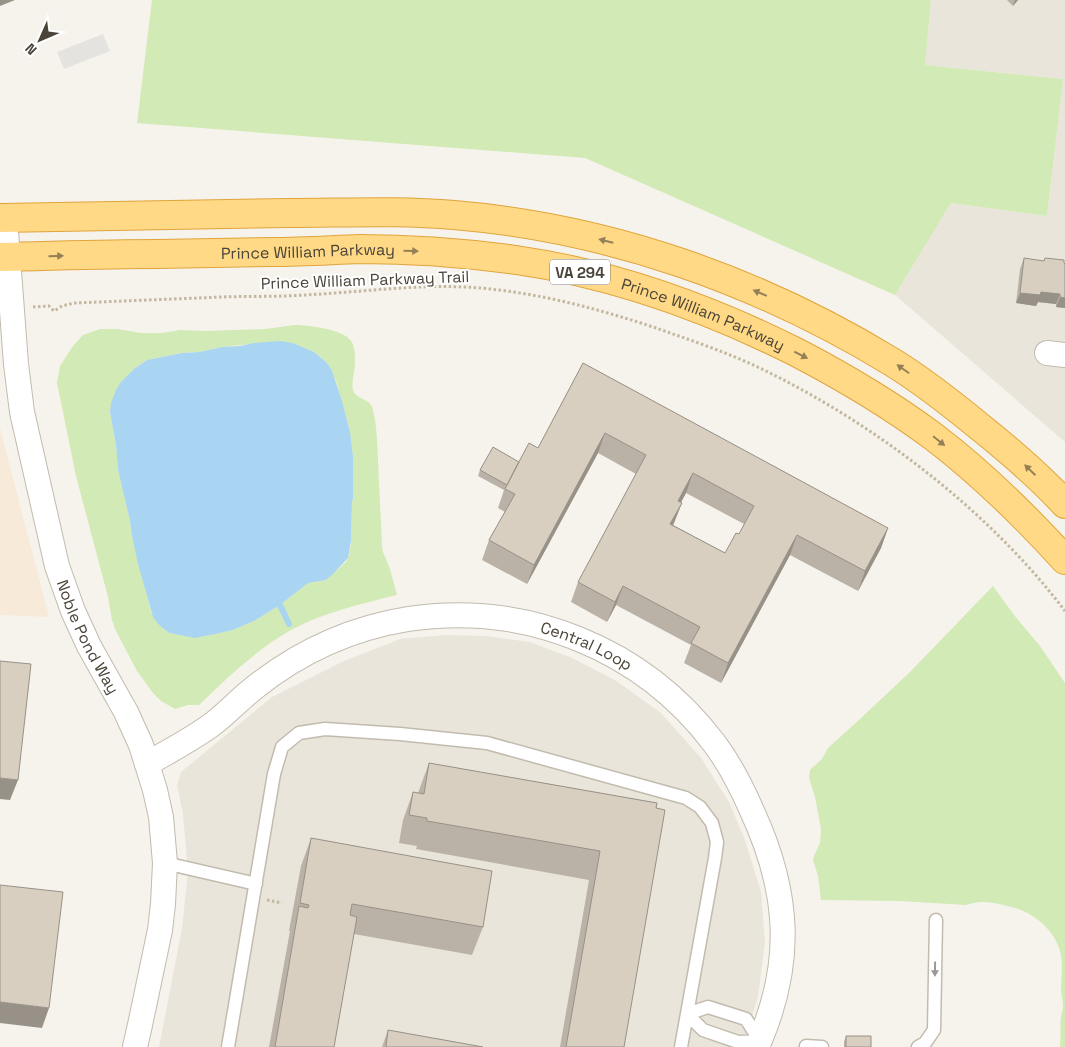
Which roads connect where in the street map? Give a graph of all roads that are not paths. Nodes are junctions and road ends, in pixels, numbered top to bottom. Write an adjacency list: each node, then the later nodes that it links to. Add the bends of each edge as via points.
1 (2, 218): 2 (street, Noble Pond Way); 3 (highway, VA 294, one-way to 1, via 948,400 894,363 776,300 713,273 647,251 517,222 453,215 369,212)
2 (4, 257): 4 (highway, Prince William Parkway / VA 294, one-way to 4, via 362,249 437,252 517,260 640,288 763,336 827,368 888,405 935,438 990,484); 5 (street, Noble Pond Way, via 22,412 57,566 73,611 126,712)
3 (1065, 504)
4 (1065, 560)
5 (147, 764): 6 (street, Noble Pond Way, via 161,817); 10 (street, Central Loop, via 201,732 254,688 299,657 381,624 444,615 509,618 583,640 646,676 701,726 727,762 760,827 780,899 783,935 777,992)
6 (165, 863): 7 (lane); 12 (street, Noble Pond Way, via 160,930)
7 (256, 884): 9 (lane, via 274,774 282,747 299,734 325,729 487,743 686,798 700,807 712,823 716,842); 13 (lane)
8 (936, 920): 16 (lane, one-way to 16, via 934,1030)
9 (687, 1014): 10 (lane, via 703,1030 738,1042); 10 (lane, via 708,1007 746,1019); 14 (lane)
10 (759, 1044)
11 (806, 1046): 15 (lane)
12 (135, 1047)
13 (228, 1047)
14 (681, 1047)
15 (822, 1047)
16 (918, 1047)

